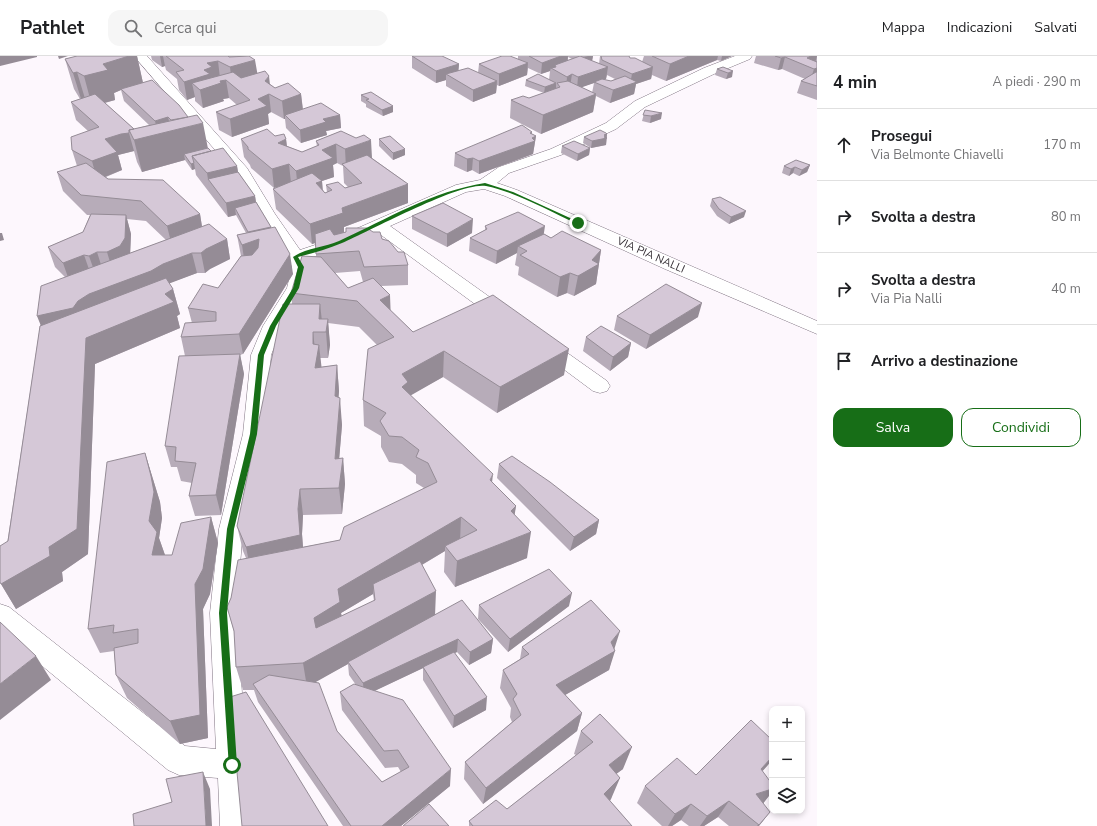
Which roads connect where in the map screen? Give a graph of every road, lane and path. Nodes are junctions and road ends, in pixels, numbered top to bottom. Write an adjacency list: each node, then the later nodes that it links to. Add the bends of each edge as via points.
1 (140, 56): 5 (street, via 242,171 267,215)
2 (746, 56): 3 (street, via 640,104 611,126 556,152 504,170)
3 (485, 184): 4 (street, via 462,188); 6 (street, VIA PIA NALLI, via 511,193)
4 (378, 226): 5 (street, via 339,243); 7 (street)
5 (296, 257): 9 (street, via 301,267 296,288 273,326 261,355 254,434 231,529 223,613)
6 (817, 328)
7 (600, 386)
8 (0, 615): 9 (street, via 179,760)
9 (232, 765): 10 (street)
10 (236, 826)

